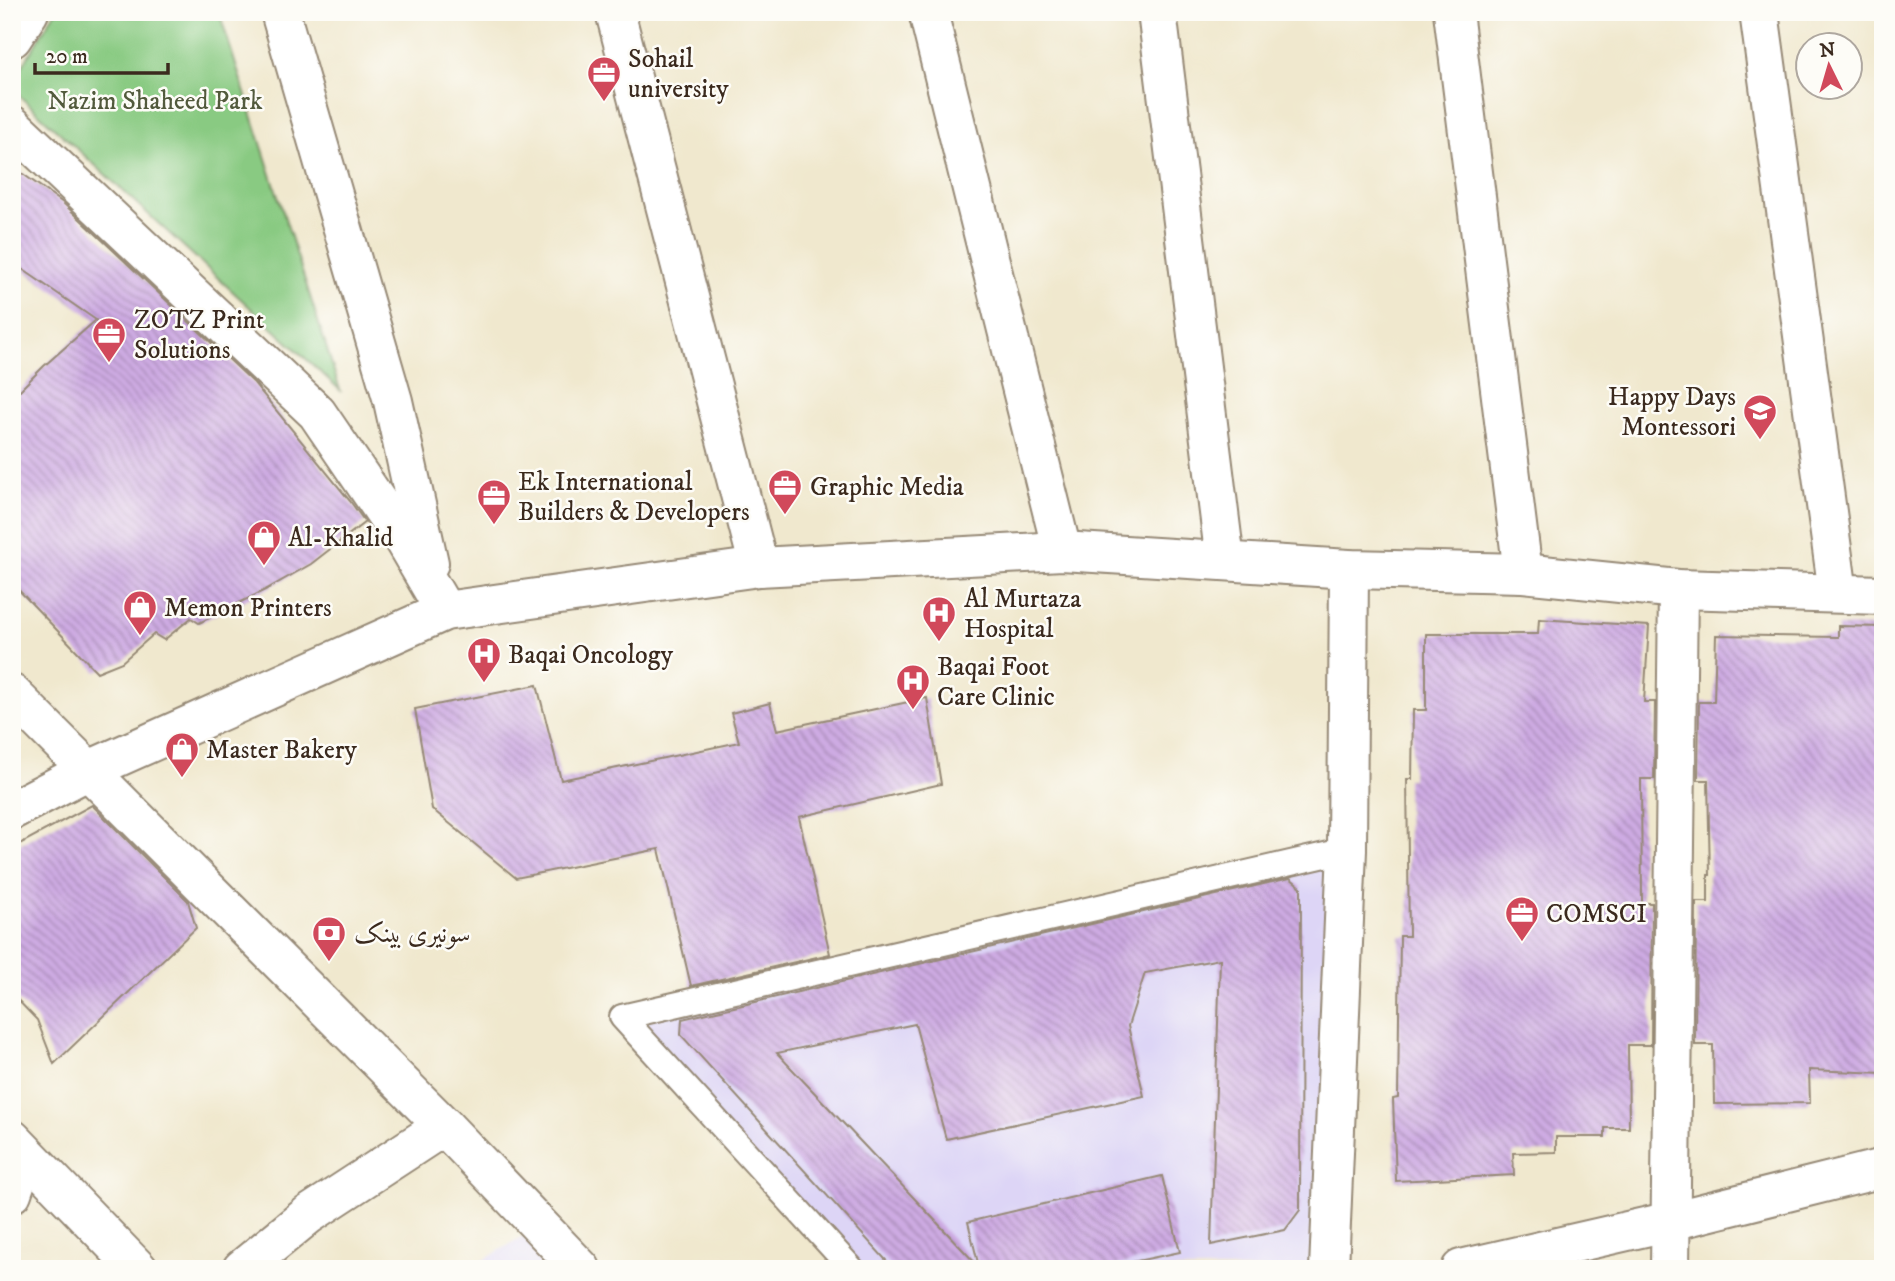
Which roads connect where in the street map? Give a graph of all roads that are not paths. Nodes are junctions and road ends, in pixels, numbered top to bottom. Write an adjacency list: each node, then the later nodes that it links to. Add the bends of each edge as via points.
1 (29, 12): 8 (street)
2 (279, 12): 18 (street, via 393,401 426,552)
3 (615, 12): 12 (street)
4 (928, 12): 10 (street)
5 (1157, 12): 11 (street)
6 (1453, 12): 14 (street)
7 (1759, 12): 16 (street)
8 (12, 38)
9 (12, 125): 18 (street, via 317,413 404,541)
10 (1062, 551): 11 (street); 12 (street)
11 (1225, 561): 13 (street)
12 (759, 567): 18 (street)
13 (1349, 569): 14 (street); 22 (street)
14 (1523, 573): 15 (street)
15 (1678, 589): 16 (street); 27 (street)
16 (1838, 593): 17 (street)
17 (1883, 595)
18 (445, 611): 20 (street)
19 (12, 694): 20 (street)
20 (89, 770): 21 (street); 23 (street)
21 (12, 810)
22 (1347, 850): 31 (lane, via 622,1017); 32 (street)
23 (444, 1126): 29 (street, via 308,1215); 30 (street)
24 (19, 1147): 26 (street); 28 (street)
25 (1883, 1168): 27 (street)
26 (12, 1193)
27 (1671, 1221): 33 (street); 34 (street)
28 (138, 1269)
29 (242, 1269)
30 (581, 1269)
31 (852, 1269)
32 (1329, 1269)
33 (1461, 1269)
34 (1670, 1269)

